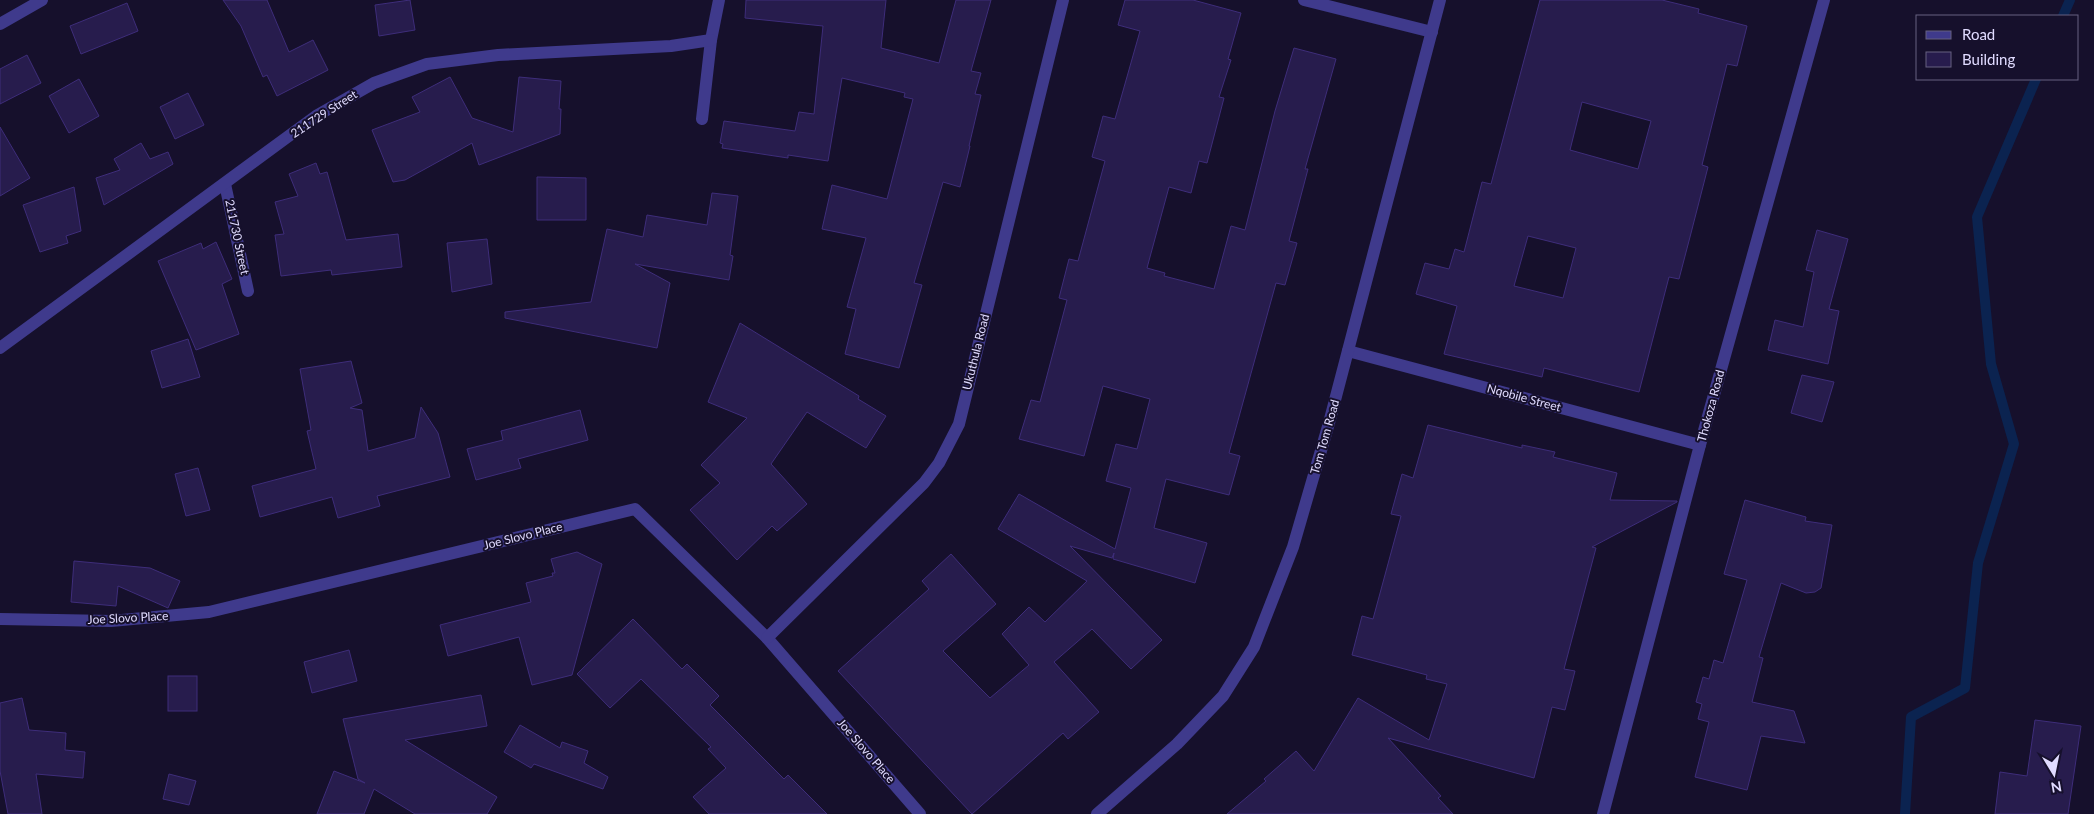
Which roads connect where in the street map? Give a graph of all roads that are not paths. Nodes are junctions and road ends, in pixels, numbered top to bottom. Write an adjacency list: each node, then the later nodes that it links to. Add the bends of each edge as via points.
1 (42, 0): 7 (street)
2 (720, 0): 9 (street)
3 (1062, 0): 17 (street, Ukuthula Road, via 959,424 939,464 924,483)
4 (1304, 0): 8 (street)
5 (1440, 0): 8 (street, Tom Tom Road)
6 (1824, 0): 15 (street, Thokoza Road)
7 (0, 24)
8 (1432, 32): 14 (street, Tom Tom Road)
9 (711, 40): 10 (street); 11 (street, 211729 Street, via 671,46 498,54 427,64 374,83 316,116)
10 (702, 119)
11 (225, 184): 12 (street, 211730 Street); 13 (street, 211729 Street)
12 (248, 291)
13 (0, 348)
14 (1348, 351): 15 (street, Nqobile Street); 19 (street, Tom Tom Road, via 1293,548 1254,647 1223,696 1177,744)
15 (1700, 446): 20 (street, Thokoza Road)
16 (0, 619): 17 (street, Joe Slovo Place, via 112,621 209,612 635,508)
17 (767, 638): 18 (street, Joe Slovo Place)
18 (920, 814)
19 (1097, 814)
20 (1603, 814)

